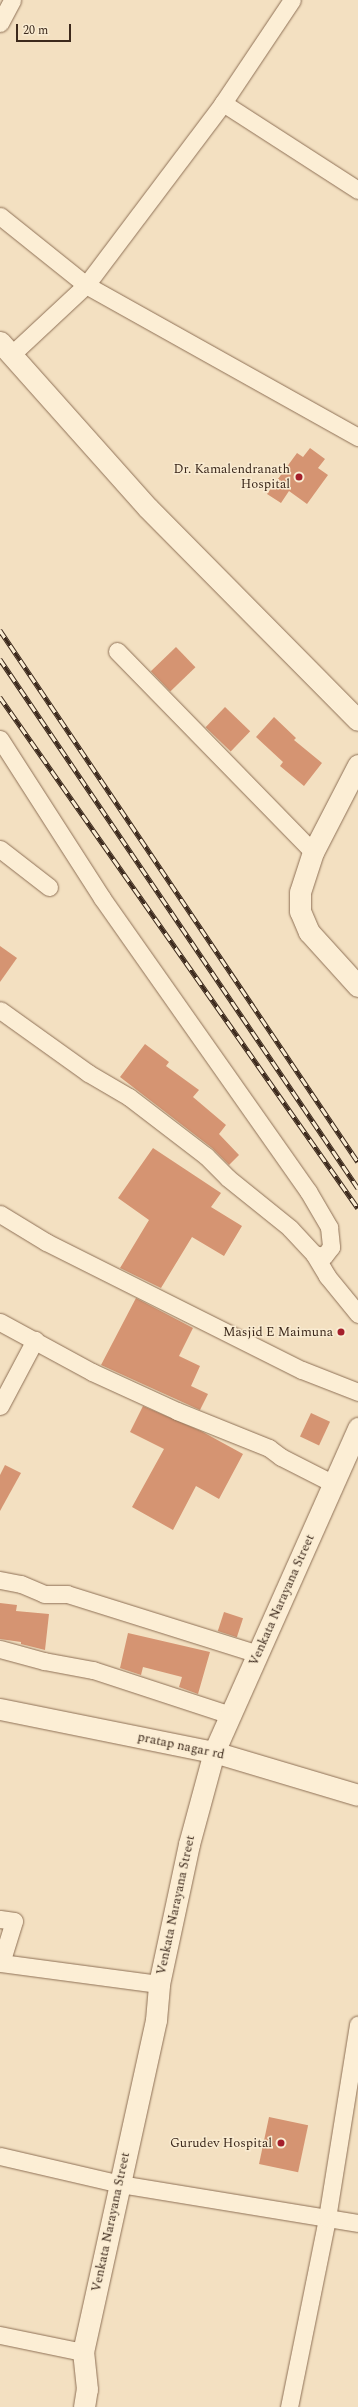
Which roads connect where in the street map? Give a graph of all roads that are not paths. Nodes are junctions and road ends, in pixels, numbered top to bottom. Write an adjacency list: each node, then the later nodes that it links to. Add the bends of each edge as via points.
1 (12, 0): 3 (street)
2 (292, 0): 4 (street)
3 (0, 23)
4 (223, 103): 5 (street); 7 (street)
5 (358, 190)
6 (0, 216): 7 (street)
7 (86, 285): 8 (street); 9 (street)
8 (6, 348): 11 (street, via 148,508)
9 (358, 437)
10 (117, 651): 15 (street)
11 (358, 720)
12 (0, 739): 20 (street, via 102,898 318,1206 329,1227 331,1247 324,1256)
13 (358, 765): 15 (street)
14 (0, 849): 16 (street)
15 (313, 852): 17 (street, via 300,892 300,910 309,932)
16 (49, 888)
17 (358, 986)
18 (0, 1010): 20 (street, via 88,1073 129,1097 206,1156 228,1178 290,1228)
19 (0, 1214): 24 (street, via 46,1242 302,1370)
20 (314, 1254): 21 (street, via 327,1276)
21 (358, 1314)
22 (0, 1322): 23 (street)
23 (35, 1340): 25 (street); 27 (street, via 149,1399 269,1448 281,1457)
24 (358, 1392)
25 (0, 1406)
26 (358, 1428): 27 (street, Venkata Narayana Street)
27 (334, 1484): 30 (street, Venkata Narayana Street)
28 (0, 1580): 30 (street, via 21,1584 44,1594 67,1594)
29 (0, 1649): 32 (street, via 93,1670)
30 (258, 1654): 32 (street, Venkata Narayana Street)
31 (0, 1709): 33 (street, pratap nagar rd)
32 (232, 1715): 33 (street, Venkata Narayana Street)
33 (214, 1752): 34 (street, pratap nagar rd); 36 (street, Venkata Narayana Street, via 189,1844)
34 (358, 1795)
35 (0, 1919): 36 (street, via 14,1921 1,1963)
36 (159, 1984): 39 (street, Venkata Narayana Street, via 156,2020)
37 (358, 2024): 40 (street)
38 (0, 2156): 39 (street)
39 (120, 2184): 40 (street); 43 (street, Venkata Narayana Street)
40 (327, 2218): 41 (street); 45 (street)
41 (358, 2223)
42 (0, 2335): 43 (street)
43 (83, 2352): 44 (street, Venkata Narayana Street, via 87,2389)
44 (84, 2407)
45 (289, 2407)

